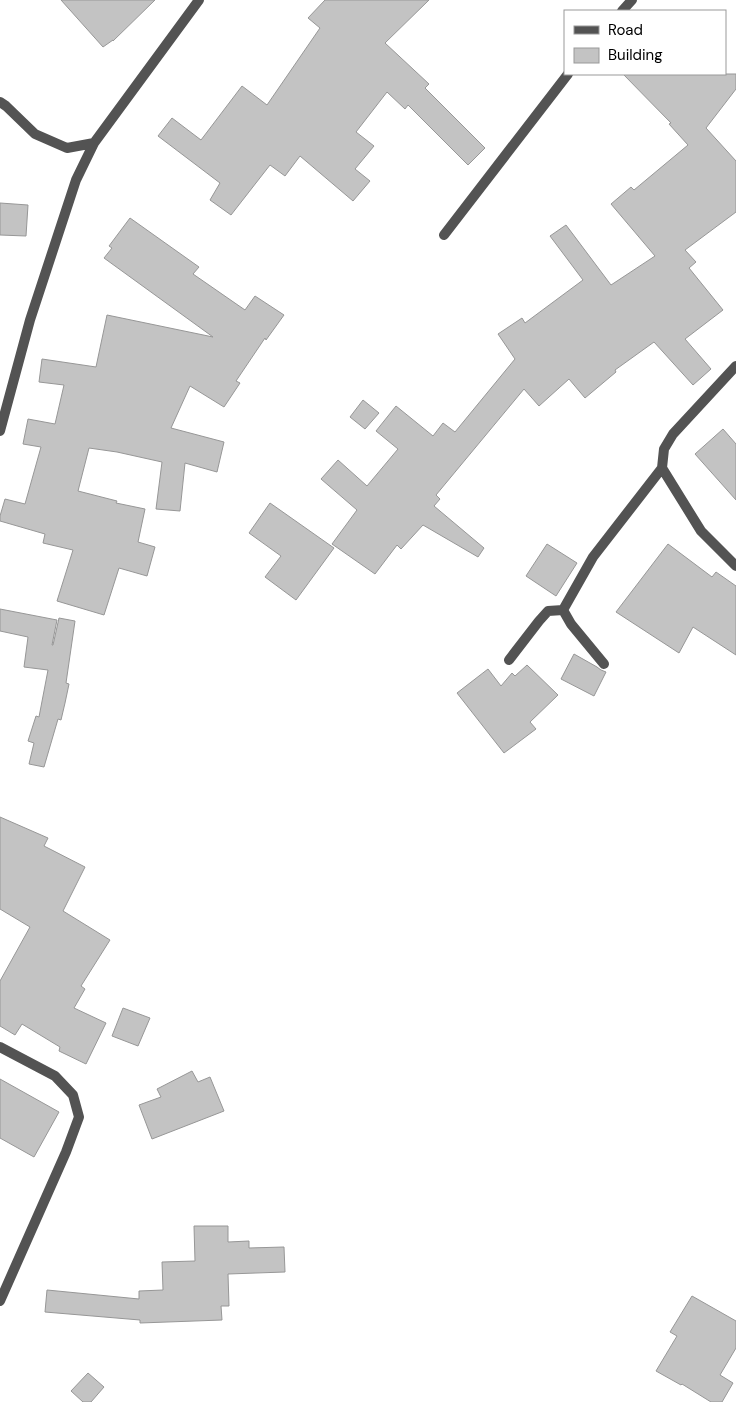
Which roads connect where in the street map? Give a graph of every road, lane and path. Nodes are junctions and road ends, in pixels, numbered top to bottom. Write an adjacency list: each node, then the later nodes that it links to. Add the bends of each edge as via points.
1 (199, 0): 6 (street)
2 (632, 0): 3 (street)
3 (623, 10)
4 (567, 75): 7 (street)
5 (0, 102): 6 (street, via 43,138 67,148)
6 (94, 143): 9 (street, via 76,180 30,320)
7 (444, 235)
8 (736, 366): 10 (street, via 673,434 664,449)
9 (0, 431)
10 (662, 468): 11 (street, via 701,531); 12 (street, via 593,557)
11 (736, 566)
12 (563, 610): 13 (street, via 548,611); 14 (street)
13 (509, 660)
14 (604, 664)
15 (0, 1047): 16 (street, via 56,1076 73,1095 79,1117)
16 (0, 1301)

